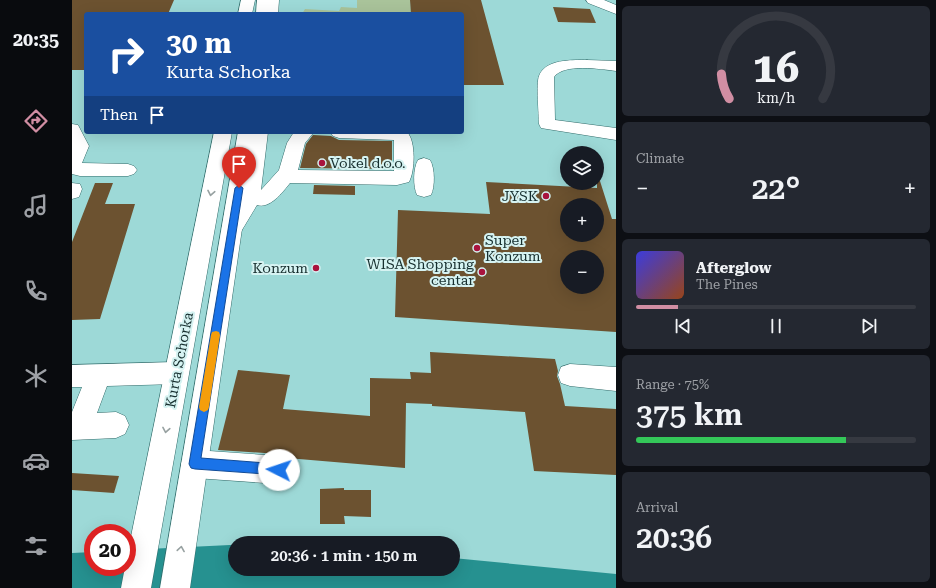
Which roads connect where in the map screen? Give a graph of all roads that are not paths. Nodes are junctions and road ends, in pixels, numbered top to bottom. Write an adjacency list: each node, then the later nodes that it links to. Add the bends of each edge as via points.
1 (248, 0): 6 (main road)
2 (264, 0): 7 (main road)
3 (272, 0): 8 (main road)
4 (593, 0): 5 (main road)
5 (616, 10)
6 (245, 12)
7 (263, 12)
8 (271, 12)
9 (616, 66): 16 (main road, via 557,67 546,77 548,124)
10 (72, 129): 18 (main road, via 80,146 74,167 80,170)
11 (223, 134): 23 (main road, Kurta Schorka, one-way to 23)
12 (247, 134): 22 (main road)
13 (259, 134): 22 (main road, via 250,200)
14 (302, 134): 19 (main road, via 297,138 291,164)
15 (380, 134): 19 (main road, via 400,135 403,138 402,177)
16 (616, 134)
17 (424, 164): 20 (main road)
18 (128, 170)
19 (285, 176): 21 (main road)
20 (424, 190)
21 (262, 200)
22 (232, 230): 30 (main road)
23 (176, 372): 25 (main road); 32 (main road, Kurta Schorka, one-way to 32)
24 (570, 374): 27 (main road)
25 (99, 375): 26 (main road); 29 (main road)
26 (72, 376)
27 (616, 379)
28 (116, 425): 29 (main road)
29 (75, 427)
30 (195, 464): 31 (main road); 33 (main road, one-way to 30)
31 (279, 470)
32 (136, 588)
33 (175, 588)

